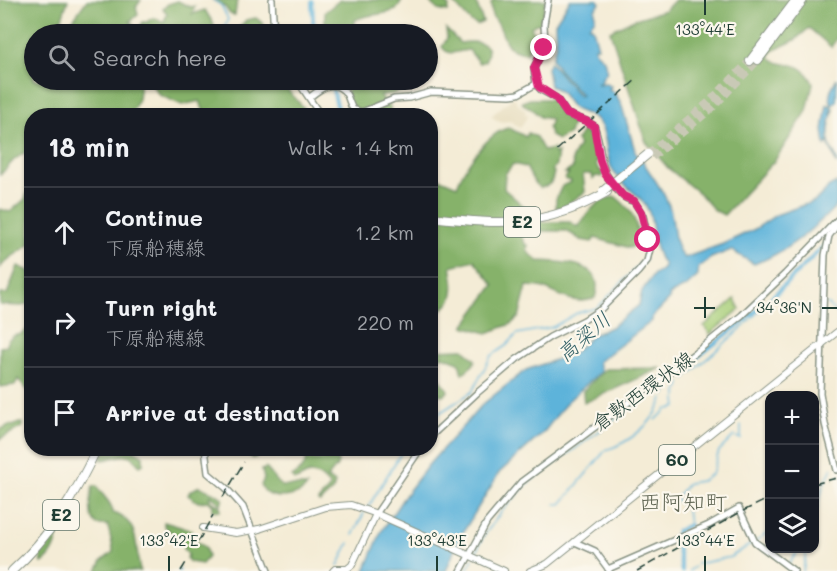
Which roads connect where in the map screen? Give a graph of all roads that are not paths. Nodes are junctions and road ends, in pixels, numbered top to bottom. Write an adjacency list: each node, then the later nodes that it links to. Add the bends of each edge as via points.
1 (272, 0): 5 (main road)
2 (548, 0): 6 (main road, via 544,45 534,68)
3 (796, 0): 4 (highway, via 754,60)
4 (803, 0)
5 (273, 24)
6 (537, 84): 13 (main road, via 513,94 431,92 393,99); 20 (main road, via 556,98 567,114 594,126 607,177 625,198 634,201 642,214 649,256 601,309 517,359)
7 (305, 90): 10 (main road)
8 (319, 90): 10 (main road)
9 (342, 90): 12 (main road)
10 (310, 97): 11 (main road)
11 (316, 108)
12 (352, 108)
13 (372, 108)
14 (650, 156): 15 (highway, E2, bridge, via 605,192 567,209 526,219)
15 (438, 216)
16 (837, 220): 29 (main road, 倉敷西環状線, via 742,315 521,482 487,522)
17 (837, 225): 19 (main road, via 830,234 825,255)
18 (837, 333): 19 (main road, 60)
19 (821, 346): 24 (main road, via 822,410); 28 (main road, 60)
20 (438, 430)
21 (94, 456): 31 (highway, E2, via 61,519)
22 (206, 456): 27 (main road, via 208,472 243,507)
23 (416, 456): 25 (main road)
24 (837, 470)
25 (376, 514): 27 (main road, via 356,506 333,505); 29 (main road); 33 (main road, via 352,566)
26 (203, 528): 27 (main road, via 231,533)
27 (254, 531): 32 (main road)
28 (576, 542): 30 (main road, via 595,551); 36 (main road, 60, via 543,567); 37 (main road, 60)
29 (469, 556): 34 (main road, 倉敷西環状線); 35 (main road)
30 (608, 570): 38 (main road, via 739,508 755,542)
31 (15, 571)
32 (268, 571)
33 (333, 571)
34 (461, 571)
35 (500, 571)
36 (530, 571)
37 (537, 571)
38 (794, 571)

